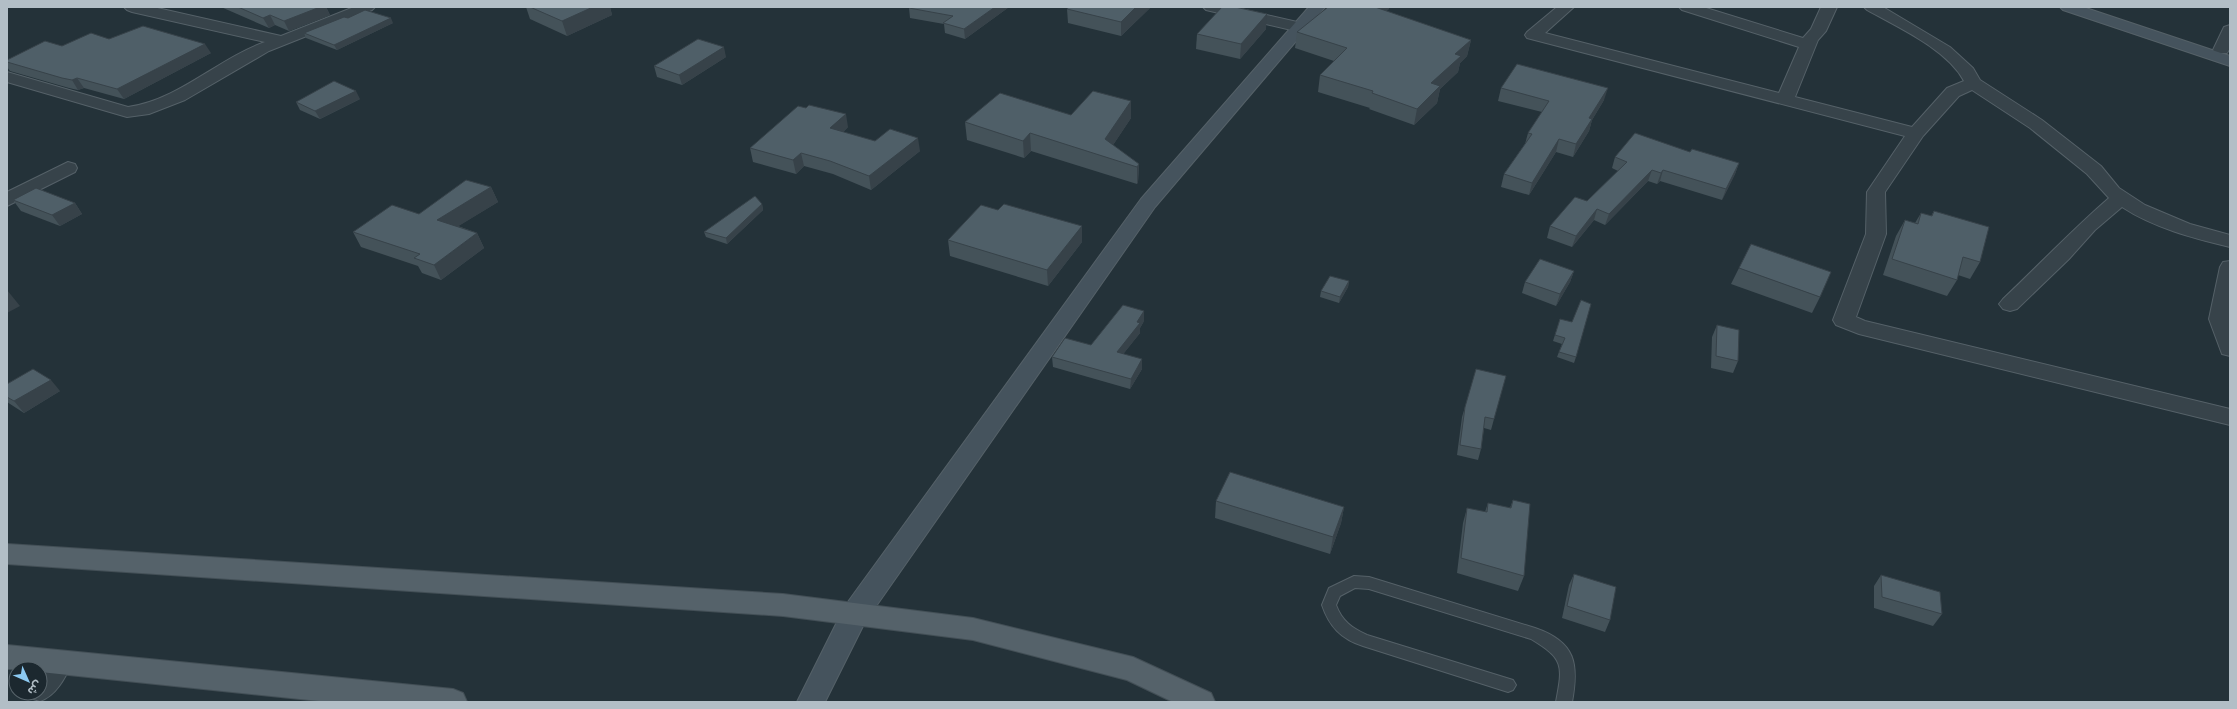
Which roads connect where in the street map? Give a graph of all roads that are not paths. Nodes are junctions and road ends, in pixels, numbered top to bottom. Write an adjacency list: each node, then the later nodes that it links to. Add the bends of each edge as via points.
1 (132, 7): 13 (street)
2 (367, 7): 13 (street, via 320,28)
3 (1211, 7): 11 (street)
4 (1317, 7): 11 (street)
5 (1566, 7): 18 (street, via 1533,35)
6 (1687, 7): 14 (street)
7 (1829, 7): 14 (street)
8 (1872, 7): 17 (street, via 1930,40 1970,73)
9 (2068, 7): 15 (street)
10 (2090, 7): 15 (street)
11 (1300, 27): 29 (street, via 1148,203)
12 (2230, 30): 15 (street)
13 (282, 41): 16 (street, via 263,48 179,96 149,109 127,112)
14 (1809, 45): 18 (street)
15 (2227, 55)
16 (7, 77)
17 (1973, 83): 19 (street, via 1953,92); 21 (street, via 2036,124 2094,170 2112,192)
18 (1785, 100): 19 (street)
19 (1916, 133): 27 (street, via 1876,192 1876,234 1844,320 1859,327)
20 (68, 168): 22 (street)
21 (2121, 198): 23 (street, via 2138,209 2183,228); 25 (street, via 2088,226 2062,255)
22 (7, 200)
23 (2230, 241)
24 (2230, 267): 26 (street, via 2220,319)
25 (2010, 304)
26 (2230, 348)
27 (2230, 417)
28 (7, 554): 29 (main road, via 782,605)
29 (855, 614): 35 (street); 36 (main road, via 973,629 1133,669)
30 (7, 658): 31 (main road)
31 (58, 663): 32 (street); 34 (main road)
32 (48, 677)
33 (1508, 685): 37 (lane, via 1363,640 1345,631 1334,620 1329,605 1334,592 1354,582 1369,583 1535,634 1557,648 1568,662 1568,683)
34 (453, 702)
35 (811, 702)
36 (1201, 702)
37 (1564, 702)

